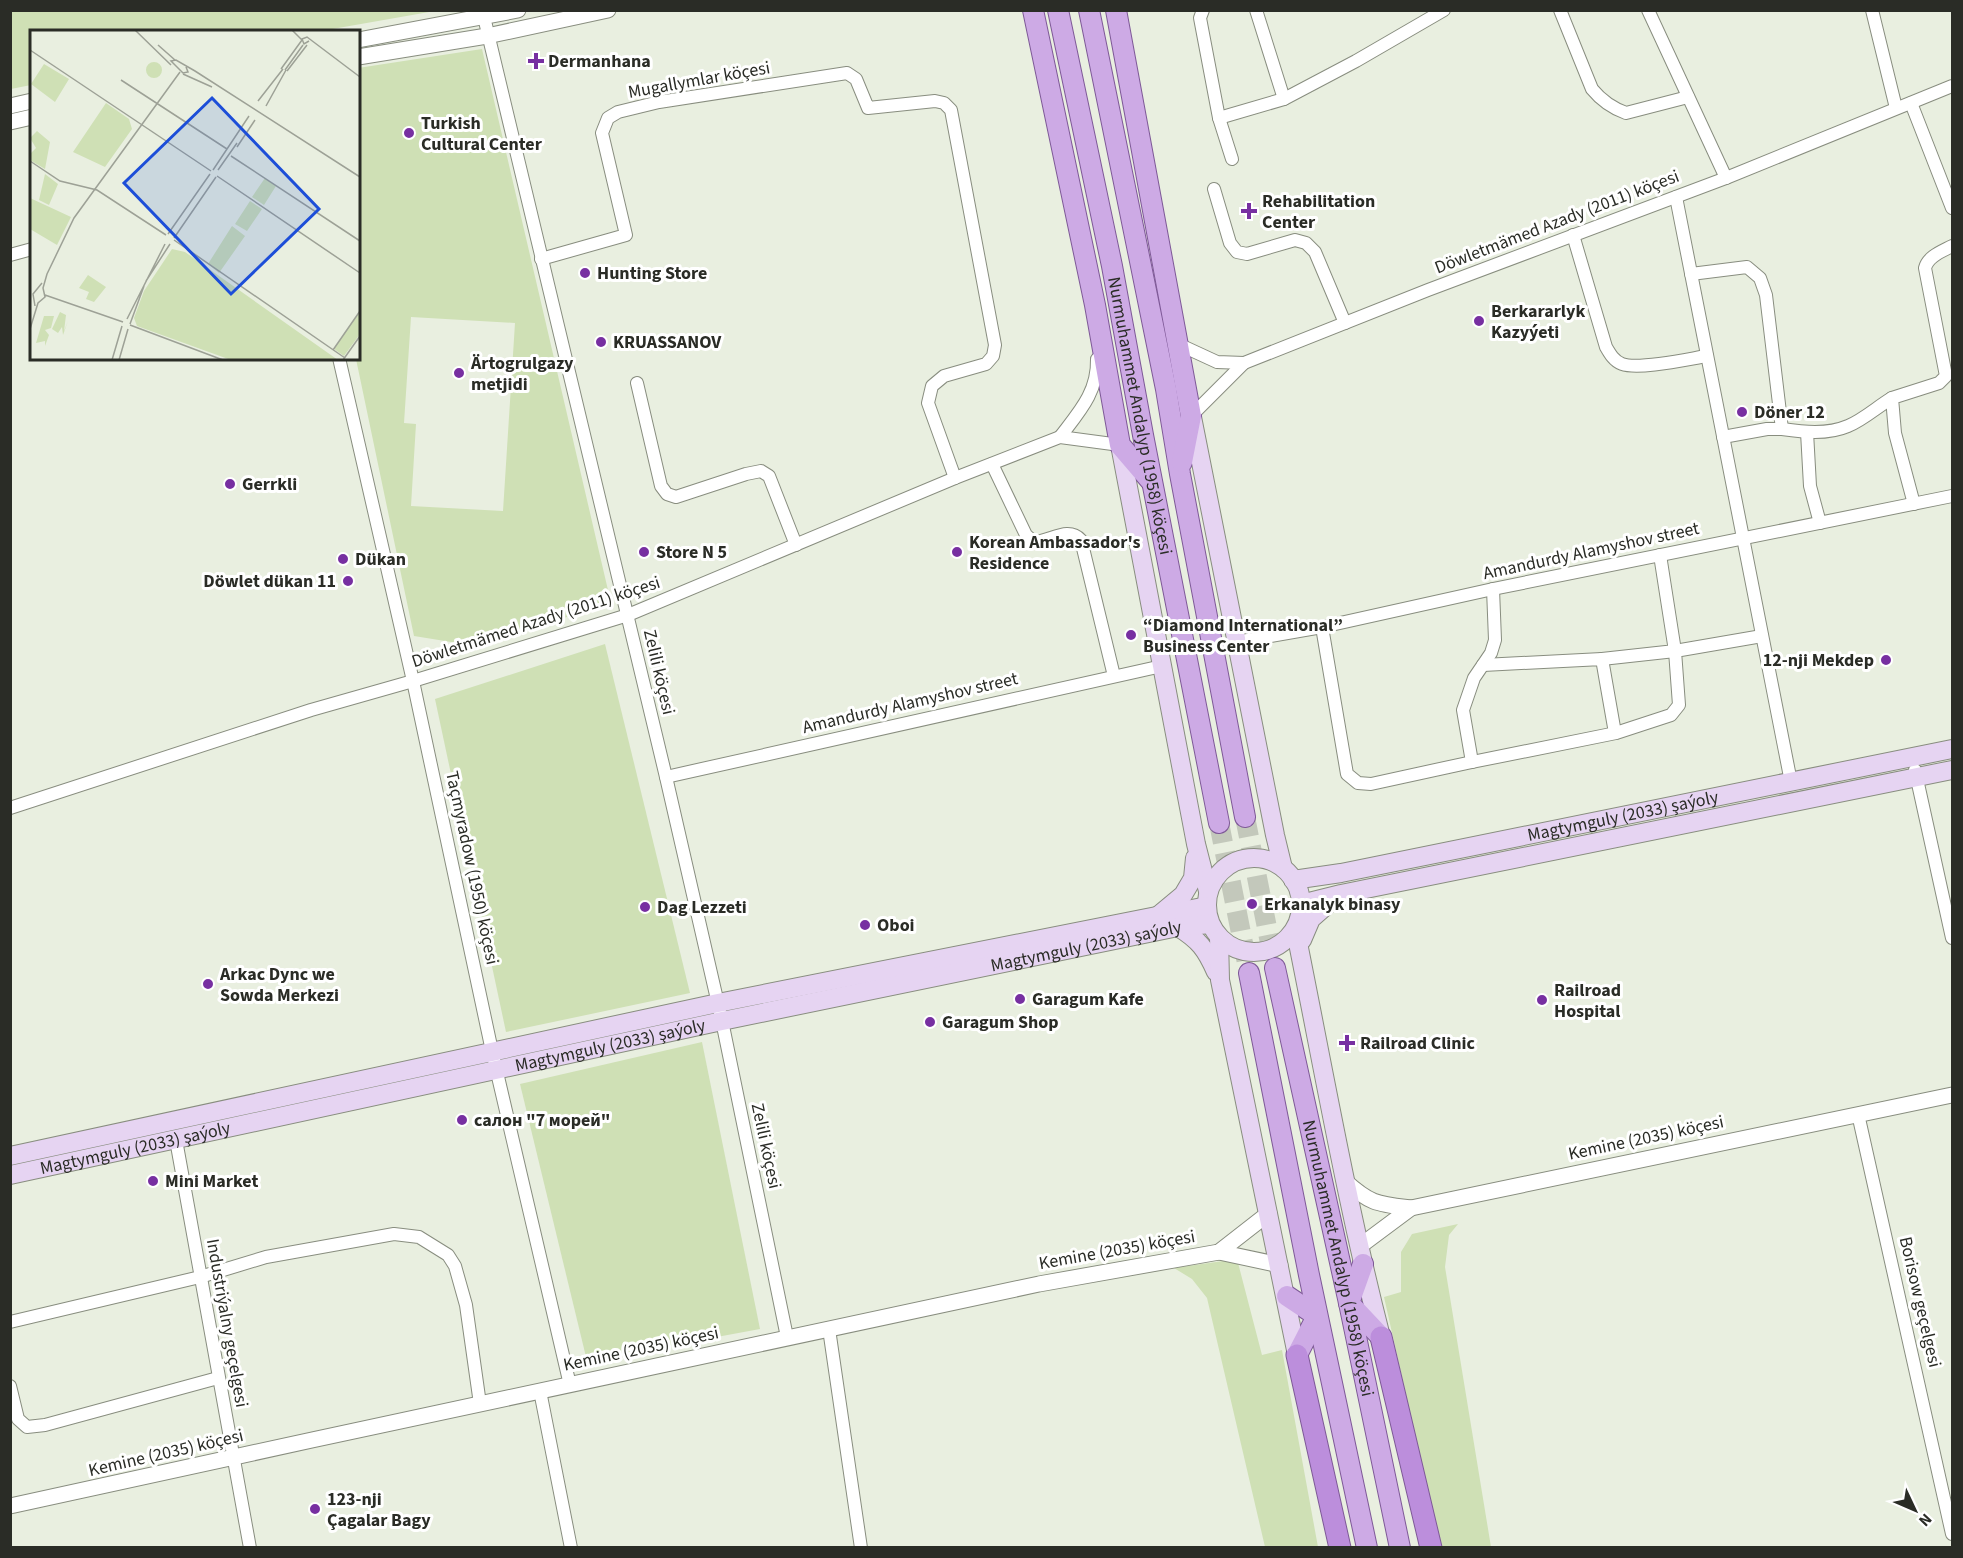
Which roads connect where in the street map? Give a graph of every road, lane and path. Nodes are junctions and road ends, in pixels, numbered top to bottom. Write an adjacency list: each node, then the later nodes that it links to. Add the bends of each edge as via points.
1 (518, 10): 13 (street)
2 (608, 10): 14 (street)
3 (1032, 10): 40 (main road)
4 (1058, 10): 37 (main road, Nurmuhammet Andalyp (1958) köçesi)
5 (1089, 10): 38 (main road, Nurmuhammet Andalyp (1958) köçesi)
6 (1116, 10): 42 (main road)
7 (1203, 10): 25 (street, via 1200,18)
8 (1256, 10): 19 (street)
9 (1444, 10): 19 (street)
10 (1560, 10): 18 (street, via 1592,89 1616,110 1626,113)
11 (1648, 10): 18 (street)
12 (1872, 10): 23 (street)
13 (484, 17): 14 (street, Zelili köçesi); 15 (street)
14 (488, 36): 16 (street); 36 (street, Zelili köçesi)
15 (360, 40)
16 (360, 57)
17 (1953, 86): 21 (street, Döwletmämed Azady (2011) köçesi)
18 (1689, 97): 28 (street)
19 (1284, 99): 25 (street)
20 (30, 102): 22 (street)
21 (1911, 103): 23 (street, Döwletmämed Azady (2011) köçesi); 31 (street)
22 (10, 106)
23 (1896, 108): 28 (street, Döwletmämed Azady (2011) köçesi)
24 (30, 117): 26 (street)
25 (1219, 118): 27 (street)
26 (10, 122)
27 (1232, 159)
28 (1726, 178): 30 (street, Döwletmämed Azady (2011) köçesi)
29 (1214, 189): 41 (street, via 1230,243 1237,252 1247,254 1295,240 1306,243 1315,252)
30 (1676, 197): 32 (street, Döwletmämed Azady (2011) köçesi); 39 (street)
31 (1953, 208)
32 (1573, 235): 41 (street, Döwletmämed Azady (2011) köçesi); 43 (street, via 1612,357 1637,366)
33 (1953, 246): 47 (street, via 1930,258 1925,268 1946,376)
34 (30, 250): 35 (street)
35 (10, 255)
36 (541, 259): 56 (street, Mugallymlar köçesi, via 626,234 602,133 608,118 618,112 659,102 848,73 856,79 868,108 944,103 951,110 995,345 986,364 944,376 932,386 928,403); 65 (street, Zelili köçesi)
37 (1112, 266): 40 (main road); 57 (main road, Nurmuhammet Andalyp (1958) köçesi)
38 (1142, 272): 42 (main road); 55 (main road, Nurmuhammet Andalyp (1958) köçesi)
39 (1691, 274): 43 (street); 49 (street, via 1747,267 1760,278 1766,295)
40 (1095, 305): 51 (street, via 1097,376 1088,399); 53 (main road)
41 (1345, 323): 45 (street, Döwletmämed Azady (2011) köçesi)
42 (1178, 344): 45 (street, via 1217,362); 48 (main road)
43 (1707, 356): 52 (street)
44 (339, 360): 74 (street, Taçmyradow (1950) köçesi)
45 (1244, 363): 48 (street, Döwletmämed Azady (2011) köçesi)
46 (637, 383): 62 (street, via 661,486 667,494 676,497 761,471 769,476)
47 (1892, 398): 50 (street, via 1847,426); 59 (street, via 1895,433)
48 (1191, 416): 55 (main road); 68 (main road)
49 (1782, 429): 50 (street); 52 (street)
50 (1807, 432): 60 (street, via 1810,486)
51 (1060, 437): 53 (street, Döwletmämed Azady (2011) köçesi); 54 (street, Döwletmämed Azady (2011) köçesi)
52 (1723, 437): 61 (street)
53 (1120, 445): 57 (main road); 72 (main road)
54 (992, 464): 56 (street, Döwletmämed Azady (2011) köçesi); 73 (street, via 1026,535 1034,542 1068,532 1081,540)
55 (1180, 474): 84 (main road, Nurmuhammet Andalyp (1958) köçesi)
56 (955, 478): 62 (street, Döwletmämed Azady (2011) köçesi)
57 (1152, 482): 85 (main road, Nurmuhammet Andalyp (1958) köçesi)
58 (1953, 496): 59 (street, Amandurdy Alamyshov street)
59 (1914, 504): 60 (street, Amandurdy Alamyshov street)
60 (1820, 523): 61 (street, Amandurdy Alamyshov street)
61 (1743, 538): 63 (street, Amandurdy Alamyshov street); 67 (street)
62 (796, 545): 65 (street, Döwletmämed Azady (2011) köçesi)
63 (1660, 555): 64 (street, Amandurdy Alamyshov street); 69 (street)
64 (1493, 589): 66 (street, Amandurdy Alamyshov street); 71 (street, via 1496,640)
65 (628, 615): 74 (street, Döwletmämed Azady (2011) köçesi); 80 (street, Zelili köçesi)
66 (1322, 627): 68 (street, Amandurdy Alamyshov street); 78 (street, via 1347,774 1358,783 1371,784)
67 (1762, 636): 69 (street); 82 (street)
68 (1236, 642): 86 (main road)
69 (1675, 651): 70 (street); 75 (street, via 1679,705 1671,715)
70 (1602, 659): 71 (street); 75 (street)
71 (1483, 665): 78 (street, via 1463,710)
72 (1162, 666): 73 (street, Amandurdy Alamyshov street); 87 (main road)
73 (1114, 676): 80 (street, Amandurdy Alamyshov street)
74 (413, 681): 83 (street, Döwletmämed Azady (2011) köçesi); 102 (street, Taçmyradow (1950) köçesi)
75 (1615, 733): 78 (street)
76 (1953, 749): 77 (main road, Magtymguly (2033) şaýoly)
77 (1912, 757): 81 (street); 82 (main road, Magtymguly (2033) şaýoly)
78 (1472, 762)
79 (1953, 770): 81 (main road, Magtymguly (2033) şaýoly)
80 (666, 777): 100 (street, Zelili köçesi)
81 (1917, 777): 90 (main road, Magtymguly (2033) şaýoly); 95 (street)
82 (1791, 782): 88 (main road, Magtymguly (2033) şaýoly)
83 (10, 808)
84 (1245, 818)
85 (1219, 823)
86 (1275, 835): 88 (main road, via 1303,869); 89 (main road)
87 (1196, 844): 92 (main road); 93 (main road, via 1193,878 1183,895)
88 (1341, 873): 89 (main road, Magtymguly (2033) şaýoly)
89 (1288, 874): 91 (main road, via 1299,893); 92 (main road, via 1270,861 1240,860 1216,877)
90 (1341, 894): 91 (main road, Magtymguly (2033) şaýoly); 96 (main road, via 1311,919)
91 (1300, 912): 92 (main road, via 1291,934 1279,945 1247,952 1232,947); 96 (main road)
92 (1211, 914): 93 (main road, Magtymguly (2033) şaýoly); 94 (main road, Magtymguly (2033) şaýoly); 99 (main road)
93 (1157, 917): 100 (main road, Magtymguly (2033) şaýoly)
94 (1178, 927): 99 (main road, via 1200,942); 101 (main road, Magtymguly (2033) şaýoly)
95 (1953, 938)
96 (1299, 948): 109 (main road)
97 (1275, 968): 117 (main road, Nurmuhammet Andalyp (1958) köçesi)
98 (1249, 974): 118 (main road, Nurmuhammet Andalyp (1958) köçesi)
99 (1220, 980): 111 (main road)
100 (718, 1003): 101 (street, Zelili köçesi); 102 (main road, Magtymguly (2033) şaýoly)
101 (722, 1021): 103 (main road, Magtymguly (2033) şaýoly); 121 (street, Zelili köçesi)
102 (492, 1051): 103 (street, Taçmyradow (1950) köçesi); 107 (main road, Magtymguly (2033) şaýoly)
103 (497, 1070): 106 (main road, Magtymguly (2033) şaýoly); 125 (street, Taçmyradow (1950) köçesi)
104 (1953, 1095): 105 (street, Kemine (2035) köçesi)
105 (1858, 1114): 110 (street, Kemine (2035) köçesi); 131 (street, Borisow geçelgesi)
106 (176, 1140): 108 (main road, Magtymguly (2033) şaýoly); 115 (street, Industriýalny geçelgesi)
107 (10, 1156)
108 (10, 1175)
109 (1345, 1181): 110 (street, Nurmuhammet Andalyp (1958) köçesi, via 1368,1200); 113 (main road)
110 (1411, 1208): 113 (street, Kemine (2035) köçesi)
111 (1269, 1213): 112 (street, Kemine (2035) köçesi); 114 (main road)
112 (1219, 1252): 114 (street); 120 (street, Kemine (2035) köçesi, via 1038,1284)
113 (1361, 1255): 117 (main road); 122 (main road)
114 (1280, 1265): 116 (main road)
115 (200, 1276): 119 (street); 124 (street, Industriýalny geçelgesi); 128 (street, via 312,1248 394,1234 419,1237 448,1255 455,1266 466,1305)
116 (1287, 1296): 118 (main road); 123 (main road)
117 (1349, 1303): 122 (main road); 137 (main road, Nurmuhammet Andalyp (1958) köçesi)
118 (1317, 1316): 123 (main road); 136 (main road, Nurmuhammet Andalyp (1958) köçesi)
119 (10, 1322)
120 (829, 1329): 121 (street, Kemine (2035) köçesi); 134 (street)
121 (787, 1337): 125 (street, Kemine (2035) köçesi)
122 (1381, 1337): 138 (highway)
123 (1297, 1355): 135 (highway)
124 (218, 1378): 126 (street, via 27,1427 18,1419); 129 (street, Industriýalny geçelgesi)
125 (570, 1385): 127 (street, Kemine (2035) köçesi)
126 (10, 1386)
127 (540, 1391): 128 (street, Kemine (2035) köçesi); 133 (street)
128 (480, 1404): 129 (street, Kemine (2035) köçesi)
129 (233, 1458): 130 (street, Kemine (2035) köçesi); 132 (street, Industriýalny geçelgesi)
130 (10, 1506)
131 (1953, 1534)
132 (250, 1548)
133 (571, 1548)
134 (861, 1548)
135 (1340, 1548)
136 (1367, 1548)
137 (1400, 1548)
138 (1431, 1548)

